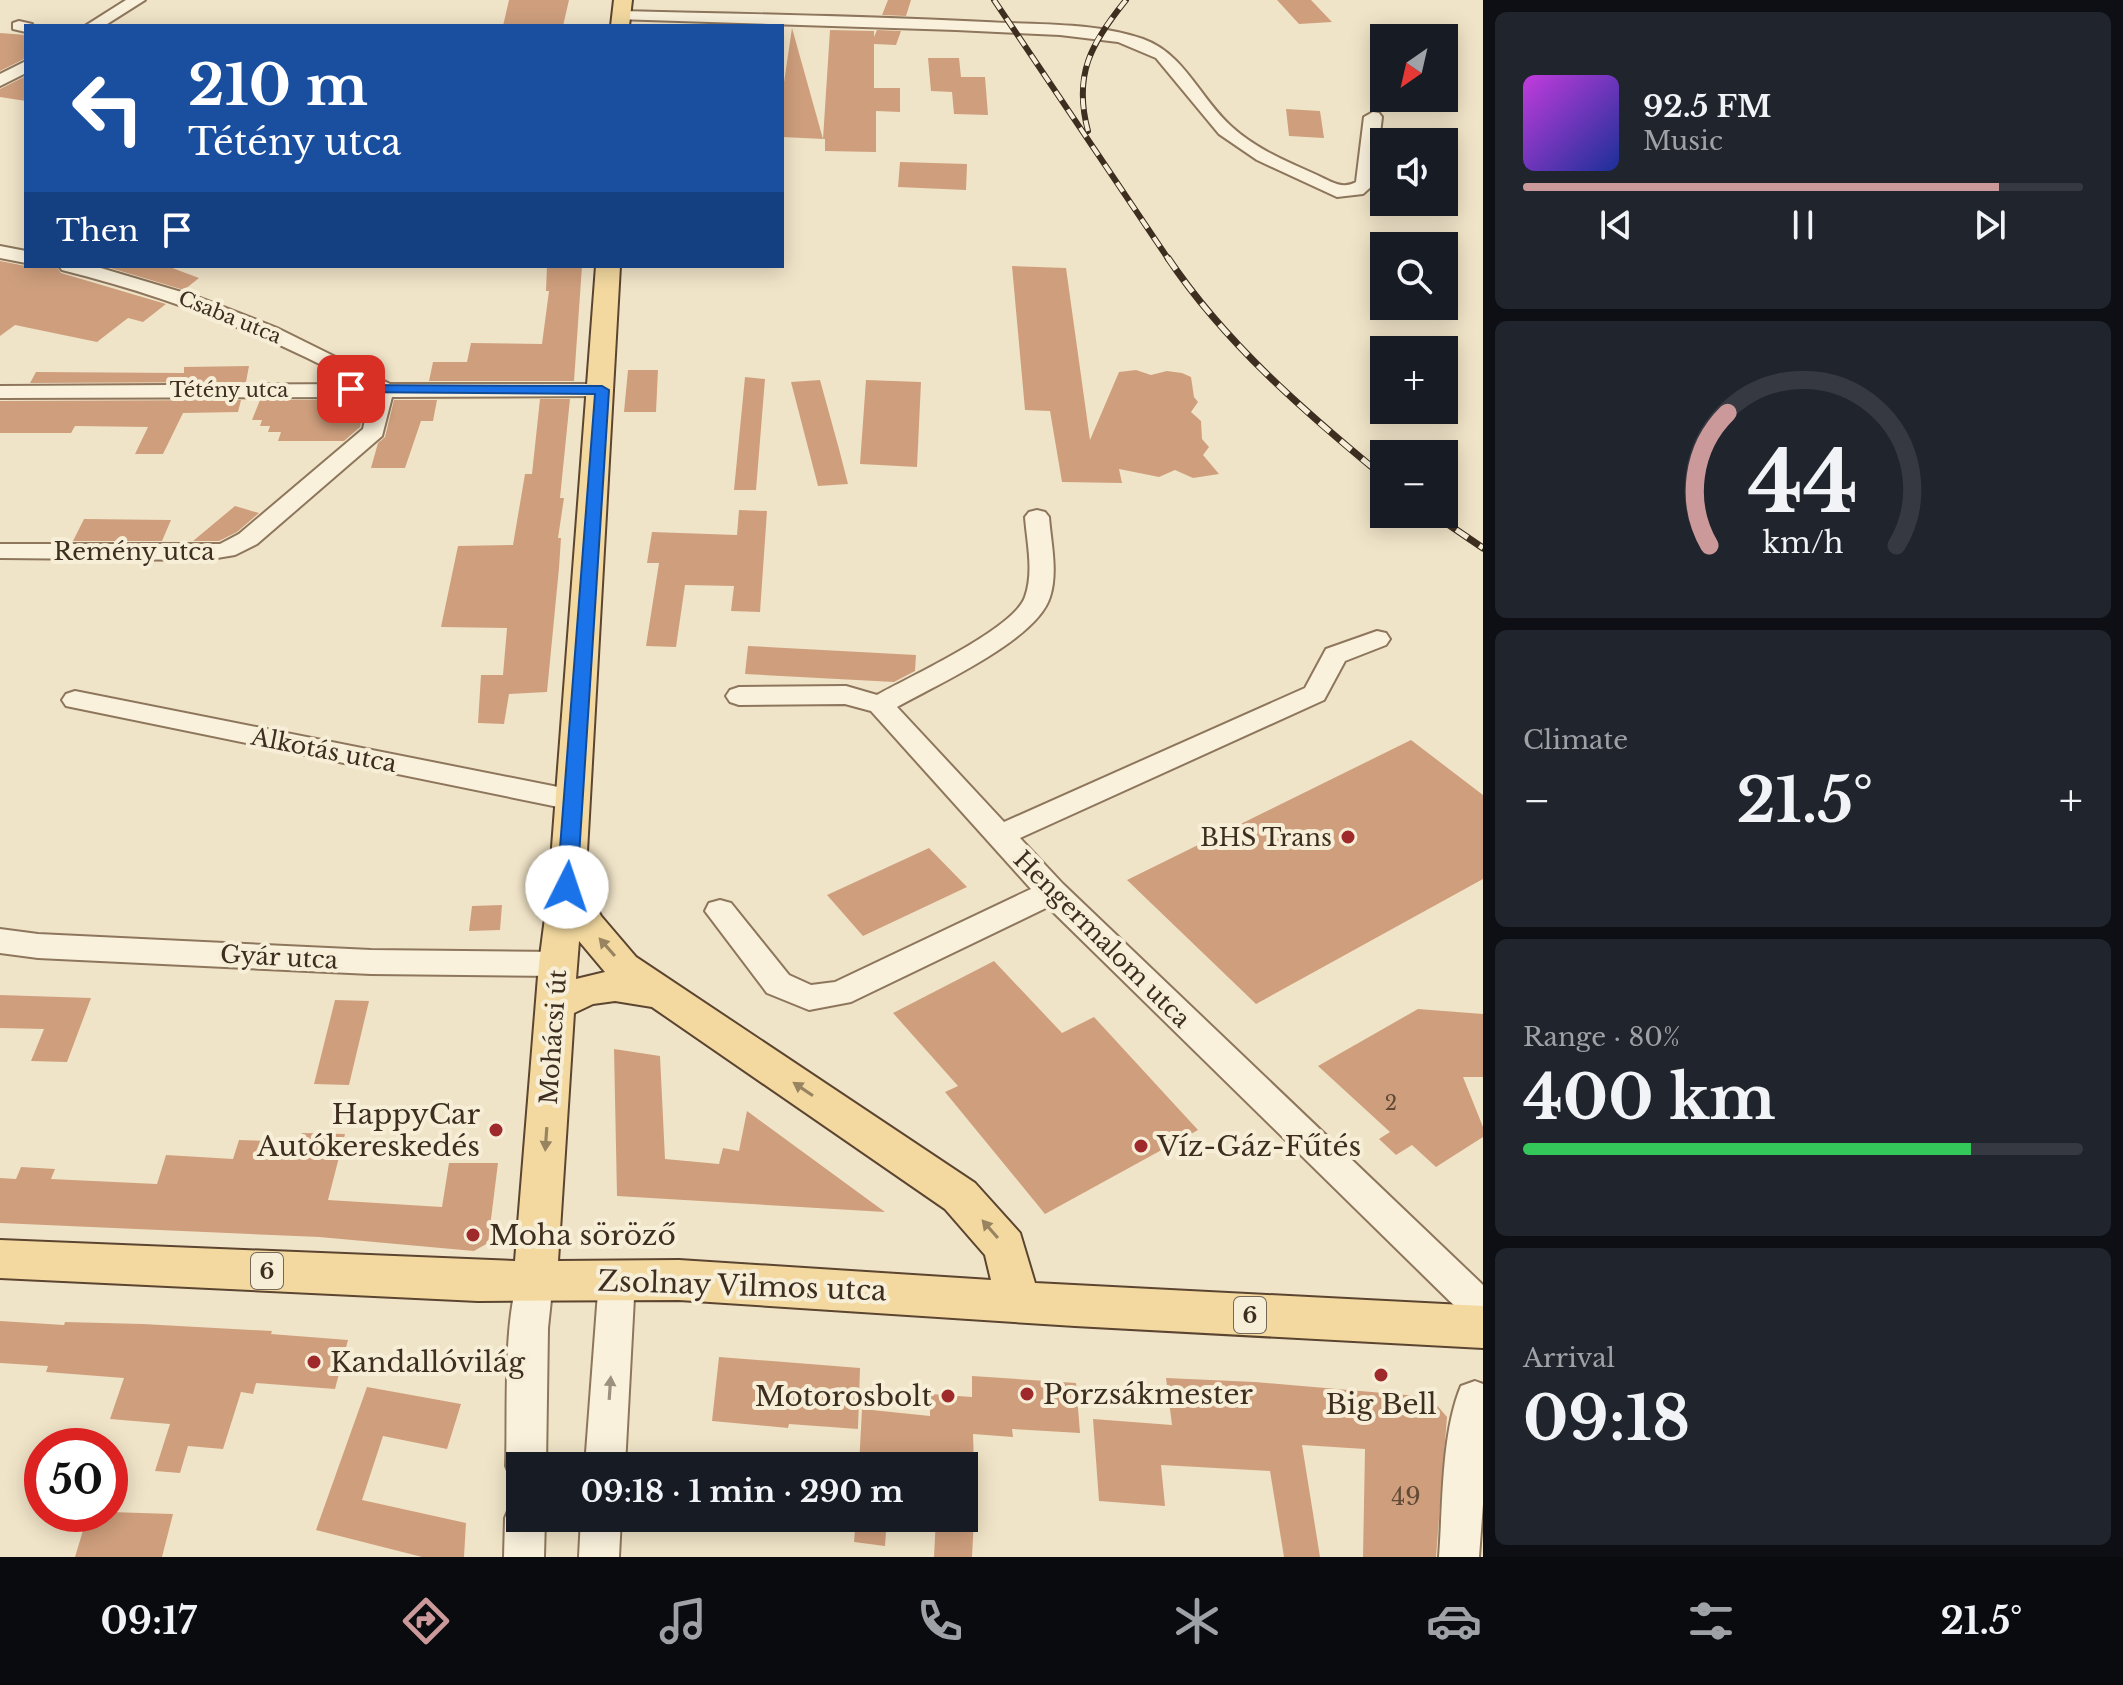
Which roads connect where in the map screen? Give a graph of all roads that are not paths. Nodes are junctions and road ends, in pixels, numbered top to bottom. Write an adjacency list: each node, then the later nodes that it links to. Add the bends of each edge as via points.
1 (137, 0): 3 (street)
2 (621, 14): 6 (street, via 904,22 1124,40 1164,55 1228,133 1337,191 1365,184)
3 (96, 24)
4 (24, 67): 5 (street)
5 (0, 81)
6 (1373, 117)
7 (0, 252): 8 (street)
8 (24, 257)
9 (78, 268): 11 (street, Csaba utca, via 176,294 316,352)
10 (608, 268): 12 (main road, Mohácsi út)
11 (383, 389): 12 (street, Tétény utca); 13 (street, Tétény utca); 15 (street, Remény utca, via 374,431 248,539 226,550)
12 (602, 390): 20 (main road, Mohácsi út)
13 (0, 392)
14 (1037, 517): 19 (street, via 1040,582 1035,604 1018,623)
15 (0, 551)
16 (1377, 639): 21 (street, via 1335,655 1315,694)
17 (739, 696): 19 (street, via 846,695)
18 (75, 700): 20 (street, Alkotás utca)
19 (880, 705): 21 (street, Hengermalom utca)
20 (573, 800): 22 (main road, Mohácsi út)
21 (999, 836): 23 (street, Hengermalom utca)
22 (567, 887): 26 (main road, Mohácsi út); 27 (main road, one-way to 22, via 623,967 588,926)
23 (1052, 892): 24 (street, via 840,993 809,998 778,984); 33 (street, Hengermalom utca)
24 (720, 911)
25 (0, 941): 26 (street, Gyár utca, via 355,961)
26 (558, 964): 28 (main road, Mohácsi út)
27 (662, 994): 28 (main road, via 601,986); 32 (main road, one-way to 27, via 1005,1247 960,1196)
28 (556, 1005): 31 (main road, Mohácsi út, one-way to 31)
29 (0, 1259): 31 (main road, Zsolnay Vilmos utca / 6)
30 (617, 1279): 31 (main road, Zsolnay Vilmos utca / 6); 32 (main road, Zsolnay Vilmos utca / 6); 37 (street, one-way to 30)
31 (535, 1281): 36 (street)
32 (1017, 1300): 34 (main road, Zsolnay Vilmos utca / 6)
33 (1483, 1309)
34 (1483, 1327)
35 (1475, 1399): 38 (street)
36 (526, 1452)
37 (606, 1452)
38 (1475, 1453): 43 (street)
39 (525, 1532): 41 (street)
40 (600, 1532): 42 (street)
41 (524, 1557)
42 (599, 1557)
43 (1459, 1557)

